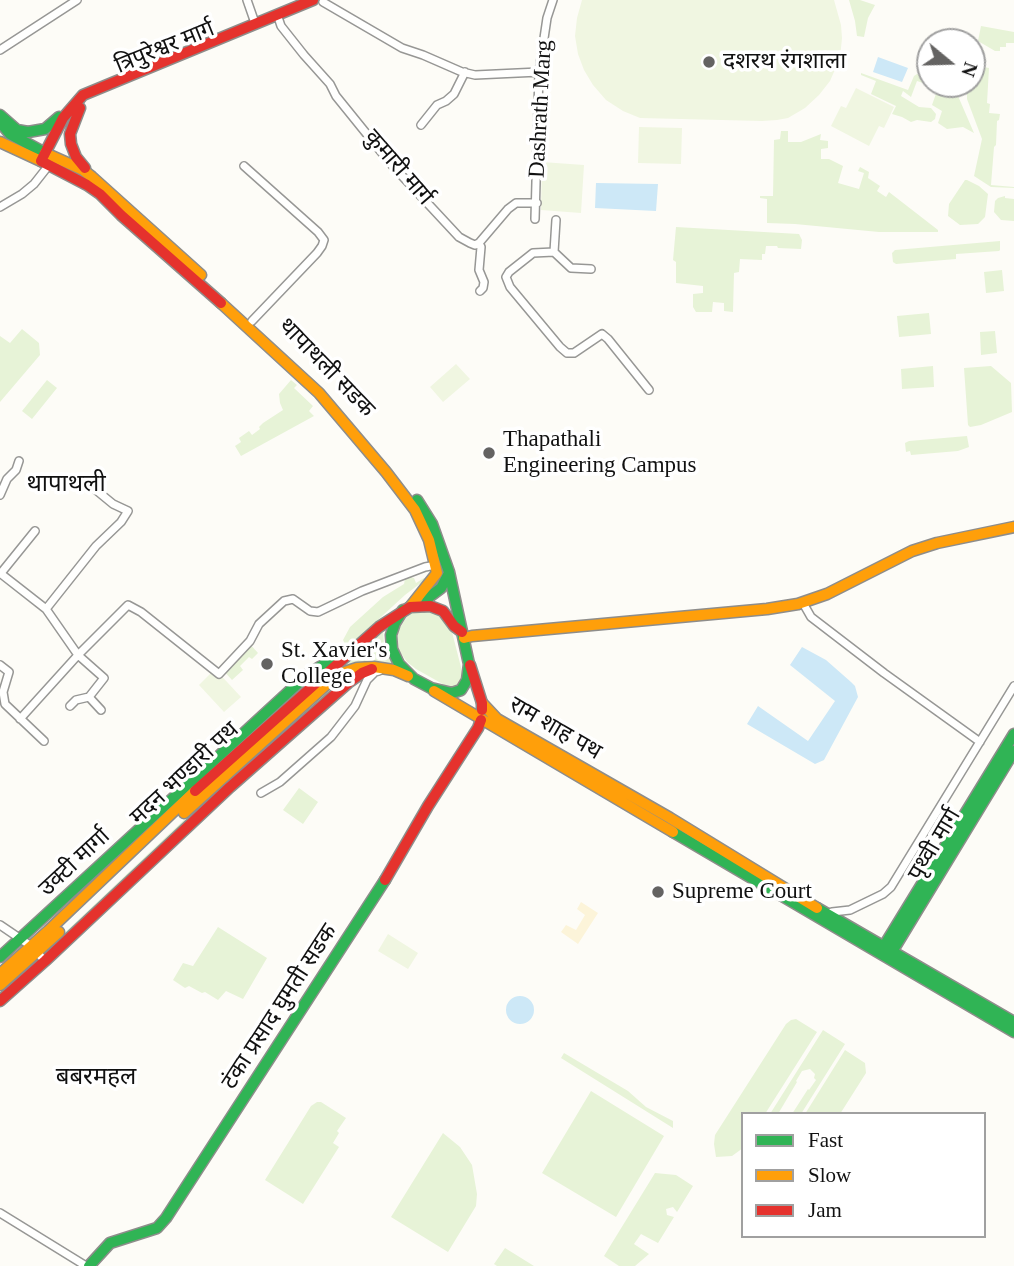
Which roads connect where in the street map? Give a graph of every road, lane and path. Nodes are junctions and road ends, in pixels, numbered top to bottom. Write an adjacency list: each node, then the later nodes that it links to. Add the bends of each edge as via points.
1 (77, 0): 7 (street)
2 (247, 0): 6 (street)
3 (553, 0): 9 (street, Dashrath Marg)
4 (321, 1): 5 (main road, त्रिपुरेश्वर मार्ग); 6 (main road, त्रिपुरेश्वर मार्ग); 8 (street, via 402,48)
5 (279, 20): 10 (main road, त्रिपुरेश्वर मार्ग); 22 (street, कुमारी मार्ग, via 391,164 459,237)
6 (255, 23): 10 (main road, त्रिपुरेश्वर मार्ग, via 88,92)
7 (0, 50)
8 (464, 72): 9 (street); 13 (street, via 454,94 437,105)
9 (539, 72): 18 (street, Dashrath Marg)
10 (77, 106): 11 (main road, via 34,132 17,130); 15 (main road, त्रिपुरेश्वर मार्ग, via 63,118); 17 (main road, via 71,144)
11 (0, 115)
12 (0, 122): 15 (main road)
13 (421, 125)
14 (0, 142): 15 (main road)
15 (47, 159): 17 (main road, via 83,170); 19 (street, via 41,176)
16 (244, 166): 26 (street, via 324,240)
17 (90, 181): 26 (main road, थापाथली सडक); 33 (main road, थापाथली सडक, via 135,228 319,393 415,510)
18 (537, 203): 20 (street, Dashrath Marg); 22 (street, via 516,203)
19 (0, 206)
20 (535, 219)
21 (556, 220): 23 (street)
22 (479, 243): 25 (street, via 484,282)
23 (554, 252): 24 (street, via 571,268); 27 (street, via 533,253 509,272 510,286 567,353 602,334)
24 (592, 269)
25 (480, 290)
26 (252, 321): 34 (main road, थापाथली सडक, via 345,411 423,508)
27 (649, 390)
28 (19, 461): 30 (street)
29 (96, 490): 38 (street, via 128,511)
30 (0, 495)
31 (1014, 527): 36 (main road, via 912,551)
32 (35, 531): 35 (street)
33 (436, 565): 39 (main road, via 433,580); 41 (street, via 318,612 293,599 284,601 219,674 128,605)
34 (449, 572): 37 (main road); 40 (main road, थापाथली सडक)
35 (0, 573): 38 (street)
36 (800, 603): 40 (main road); 56 (street, via 811,617)
37 (425, 606): 39 (main road); 40 (main road, via 443,611)
38 (46, 609): 41 (street)
39 (406, 609): 44 (main road, मदन भण्डारी पथ); 46 (main road, via 393,629 392,649 398,664)
40 (463, 635): 42 (main road)
41 (78, 655): 48 (street, via 104,678); 53 (street)
42 (469, 664): 46 (main road, via 467,680 457,692); 49 (main road)
43 (0, 665): 53 (street, via 9,672 3,698)
44 (331, 668): 62 (main road, उक्टी मार्गा, via 323,665 307,675); 63 (main road, मदन भण्डारी पथ, via 223,765)
45 (383, 668): 46 (main road, मदन भण्डारी पथ); 59 (street, via 367,680 355,706 331,737); 63 (main road, मदन भण्डारी पथ, via 357,668 328,683); 66 (main road, via 362,673 330,698)
46 (417, 681): 52 (main road)
47 (1014, 686): 56 (street)
48 (89, 698): 50 (street); 51 (street)
49 (482, 703): 52 (main road, राम शाह पथ); 60 (main road, राम शाह पथ, via 497,719)
50 (70, 706)
51 (101, 710)
52 (476, 717): 64 (main road, राम शाह पथ); 73 (main road, टंका प्रसाद घुमती सडक, via 472,736 371,901 166,1218 157,1228 110,1243)
53 (20, 719): 55 (street)
54 (1014, 734): 58 (main road)
55 (44, 741)
56 (979, 744): 60 (street, via 891,887 850,910)
57 (1014, 751): 58 (main road, पृथ्वी मार्ग)
58 (1003, 761): 64 (main road, पृथ्वी मार्ग)
59 (261, 793)
60 (828, 914): 64 (main road, राम शाह पथ)
61 (0, 925): 62 (street)
62 (21, 938): 63 (street); 65 (main road, उक्टी मार्गा)
63 (34, 949): 66 (street); 67 (main road, मदन भण्डारी पथ); 68 (main road, मदन भण्डारी पथ)
64 (886, 952): 70 (main road, राम शाह पथ); 71 (main road, राम शाह पथ)
65 (0, 957)
66 (45, 961): 69 (main road)
67 (0, 974)
68 (0, 985)
69 (0, 1001)
70 (1014, 1022)
71 (1014, 1032)
72 (0, 1213): 73 (street)
73 (88, 1266)

